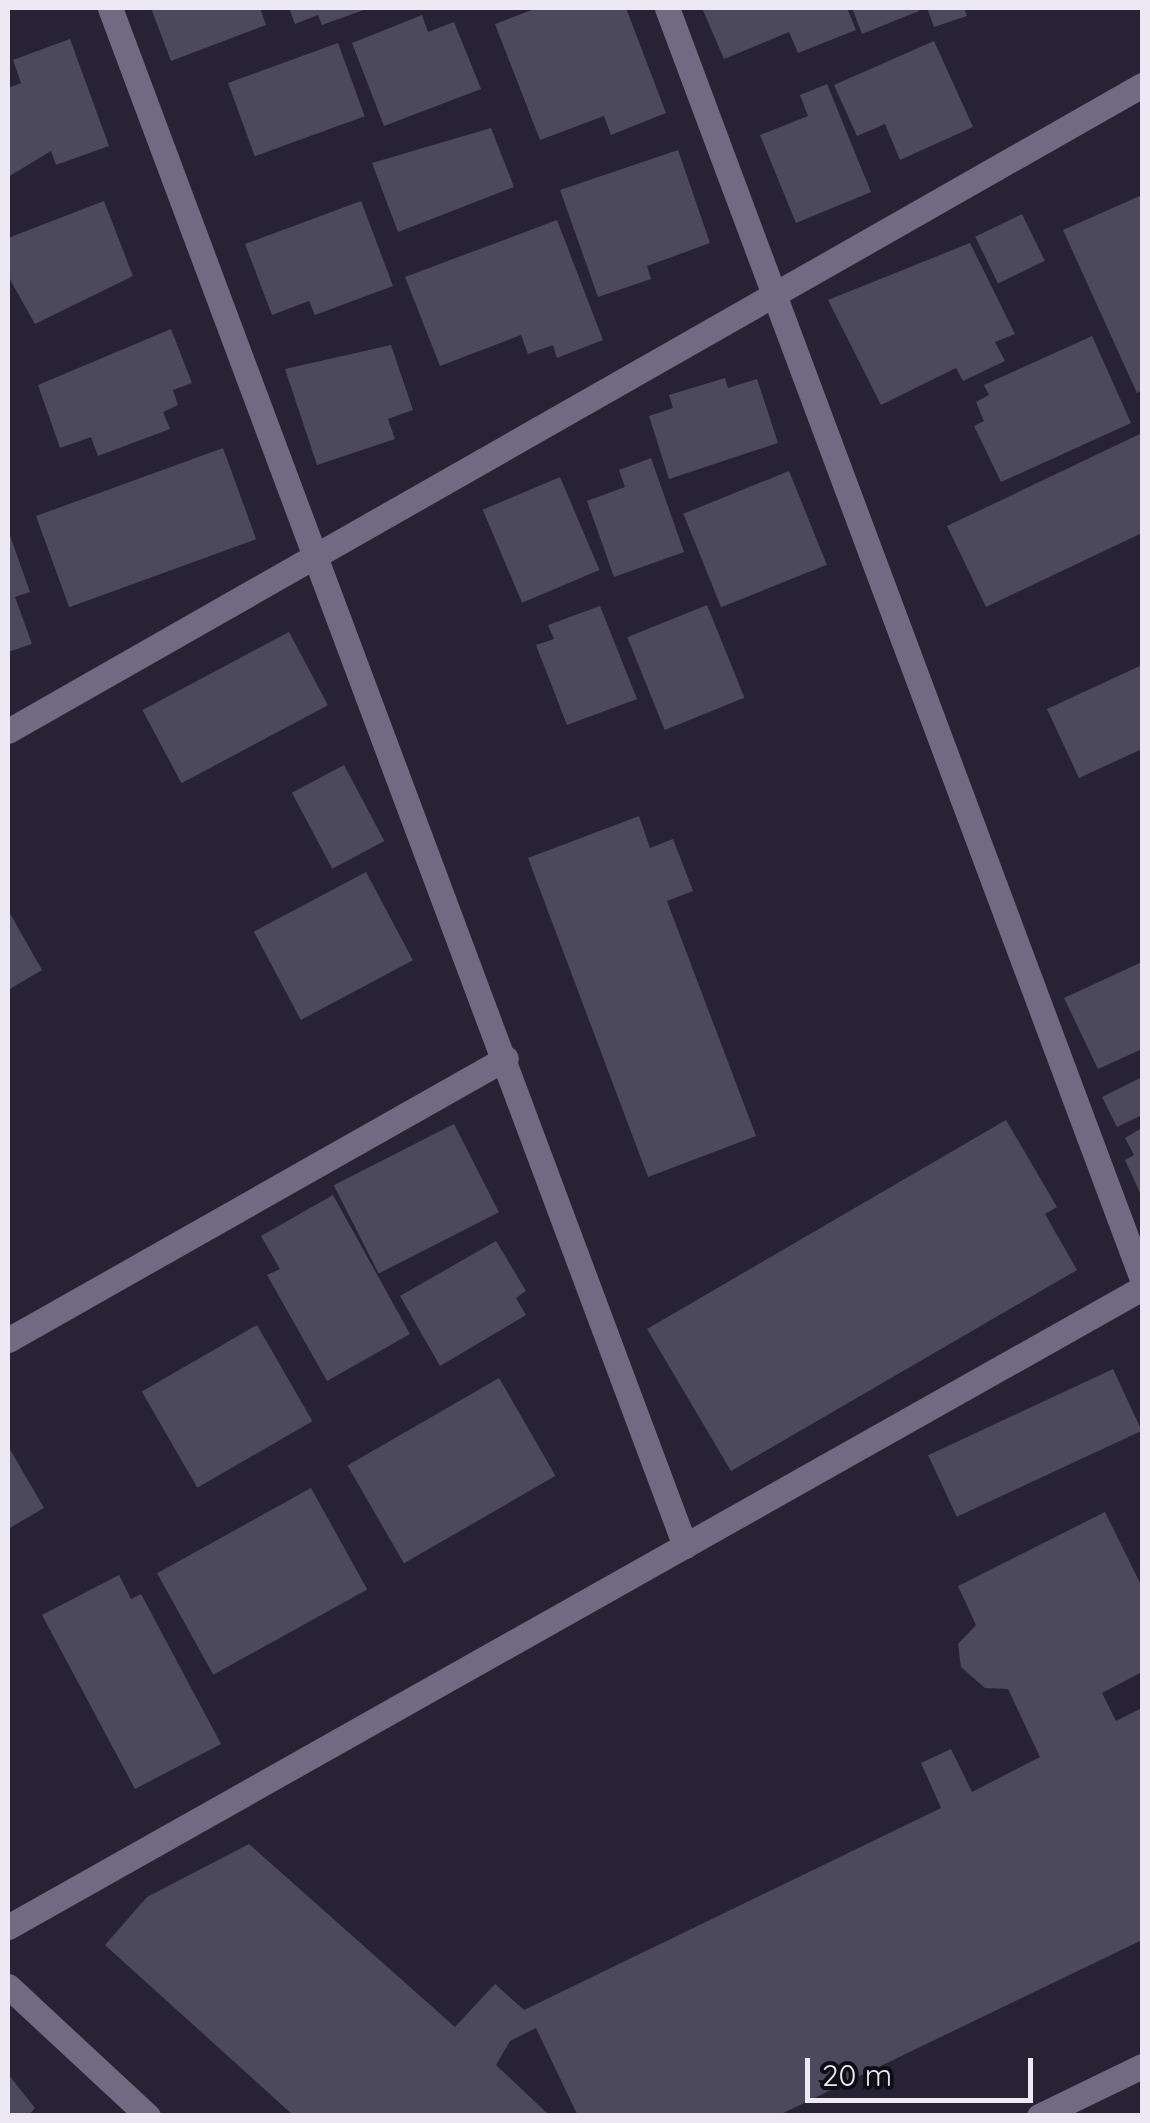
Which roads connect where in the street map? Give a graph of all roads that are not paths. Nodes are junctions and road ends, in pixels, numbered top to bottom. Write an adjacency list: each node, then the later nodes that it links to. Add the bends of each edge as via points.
1 (110, 8): 5 (street)
2 (667, 8): 4 (street)
3 (1142, 84): 4 (street)
4 (774, 296): 5 (street); 8 (street)
5 (321, 552): 6 (street); 7 (street)
6 (8, 730)
7 (506, 1058): 10 (street); 11 (street)
8 (1142, 1279)
9 (1142, 1288): 11 (street)
10 (8, 1340)
11 (685, 1546): 12 (street)
12 (8, 1927)
13 (8, 1986): 15 (street)
14 (1142, 2066): 16 (street)
15 (148, 2116)
16 (1039, 2116)

